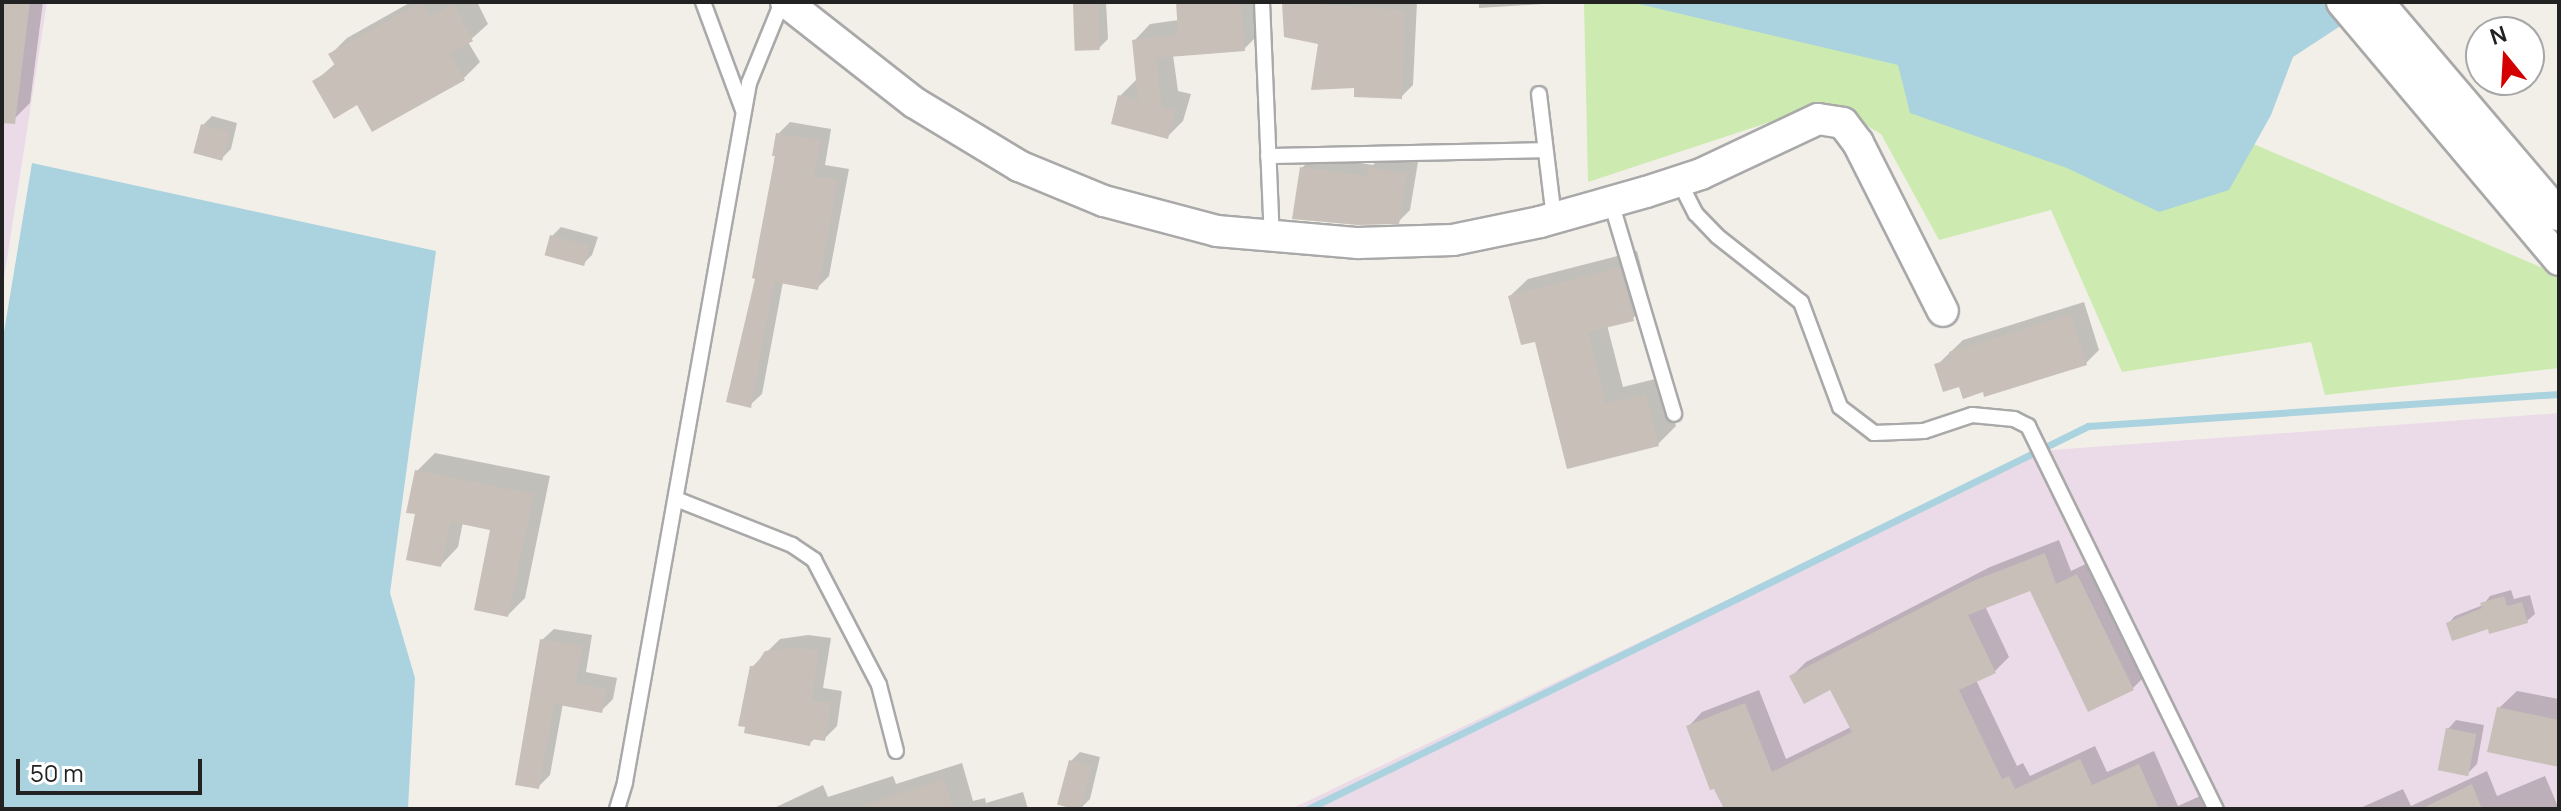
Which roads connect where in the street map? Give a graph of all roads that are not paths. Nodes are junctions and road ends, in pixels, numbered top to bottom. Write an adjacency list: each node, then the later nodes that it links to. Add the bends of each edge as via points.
1 (703, 2): 8 (lane)
2 (784, 2): 8 (lane, via 749,83); 15 (street, via 915,103 1019,166 1104,201 1217,231)
3 (1262, 2): 10 (lane)
4 (2342, 2): 6 (street)
5 (2378, 2): 6 (street)
6 (2425, 77): 13 (street); 16 (street)
7 (1539, 94): 9 (lane)
8 (744, 112): 19 (lane)
9 (1544, 150): 10 (lane); 14 (lane)
10 (1268, 156): 15 (lane)
11 (1679, 181): 12 (street); 17 (street, via 1818,119 1843,123); 22 (lane, via 1696,214 1717,236 1801,302 1840,407 1874,433 1924,431 1972,415 2014,419 2028,426)
12 (1611, 202): 14 (street); 18 (lane)
13 (2559, 215)
14 (1554, 218): 15 (street, via 1453,240 1358,243)
15 (1272, 236)
16 (2559, 260)
17 (1943, 311)
18 (1674, 414)
19 (676, 499): 20 (lane, via 792,545 814,560 879,685); 21 (lane)
20 (896, 751)
21 (617, 809)
22 (2216, 809)

